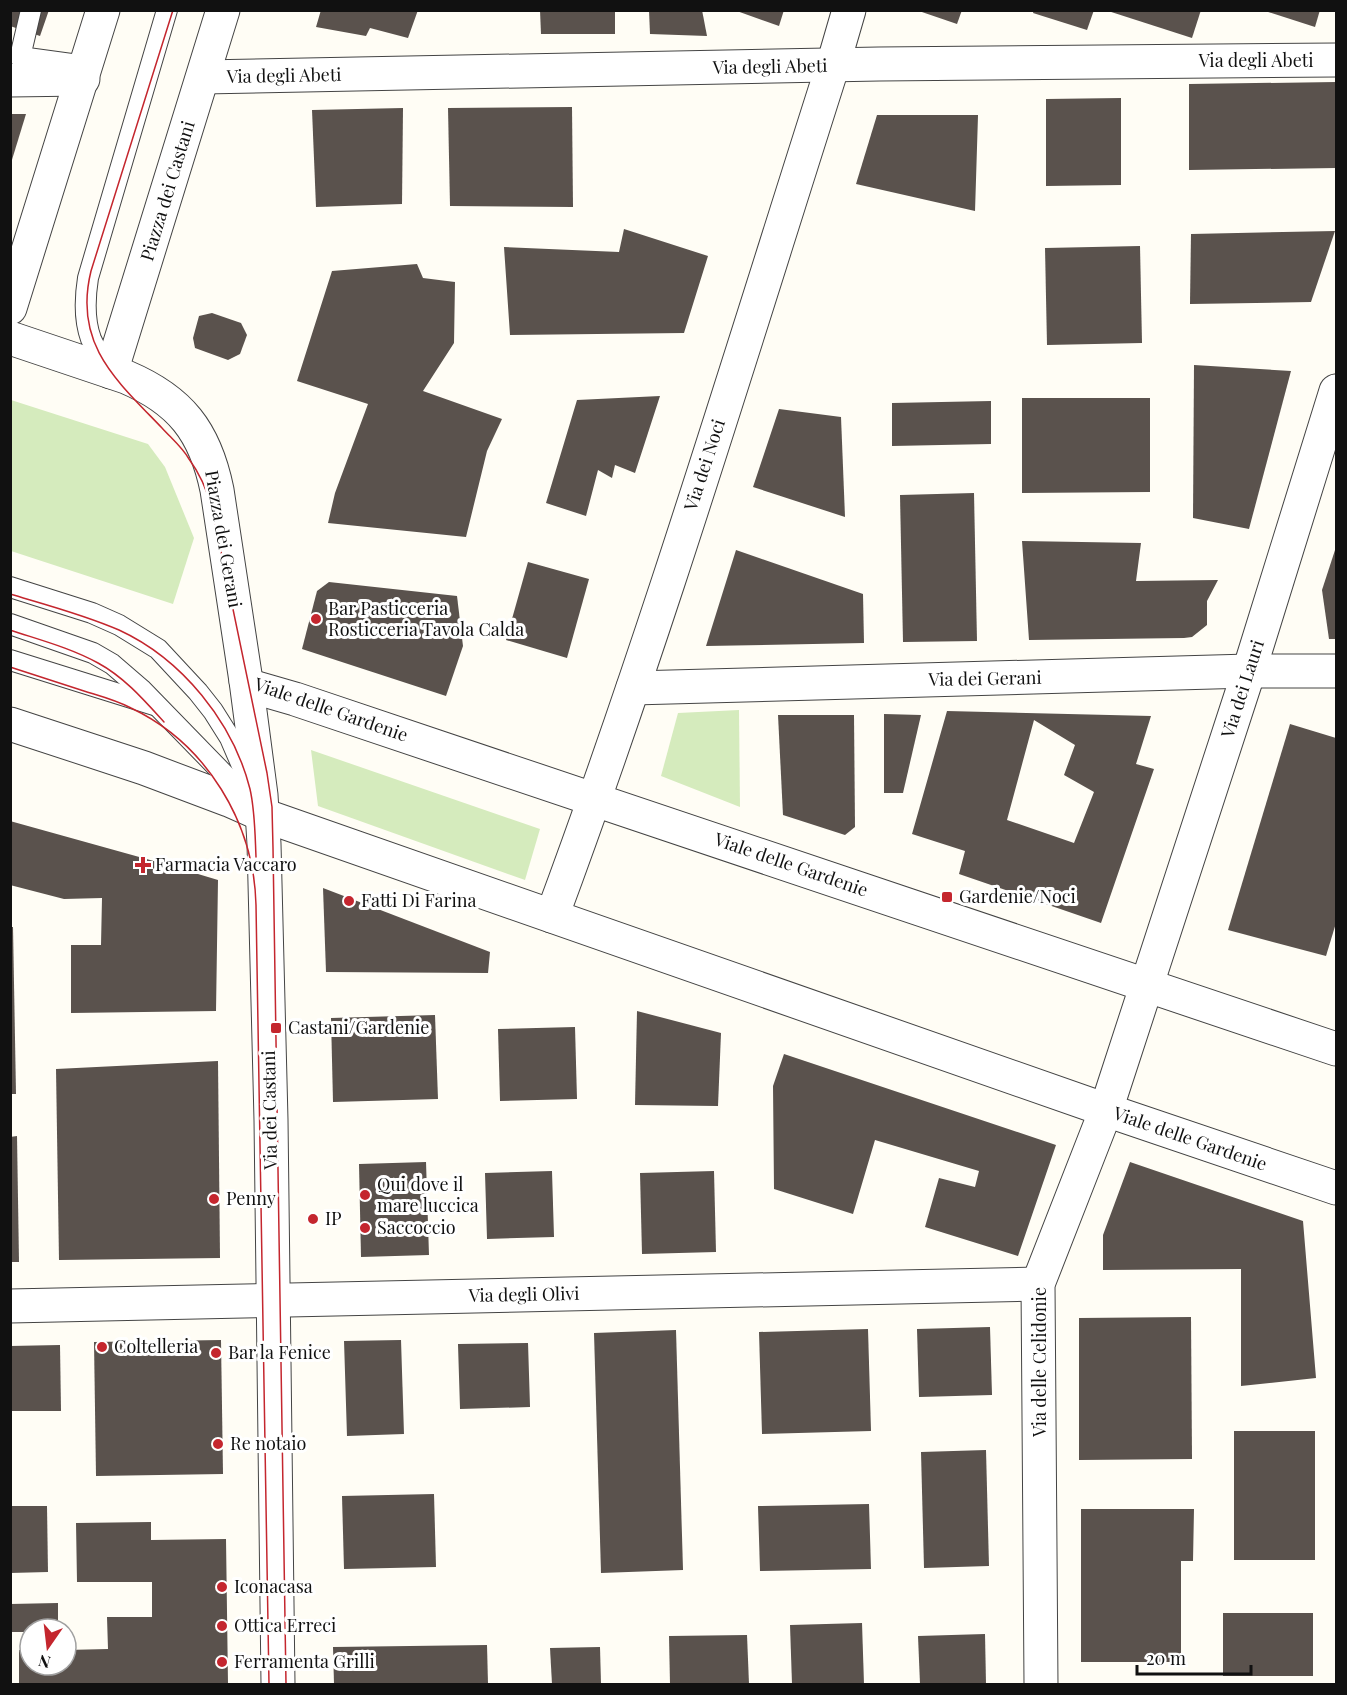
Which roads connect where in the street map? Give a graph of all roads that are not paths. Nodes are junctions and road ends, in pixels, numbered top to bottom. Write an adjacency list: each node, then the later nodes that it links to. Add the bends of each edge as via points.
1 (31, 10): 8 (lane, via 20,57)
2 (103, 10): 8 (street)
3 (167, 10): 13 (lane, via 88,278 86,313 91,339)
4 (223, 10): 9 (street, Piazza dei Castani)
5 (849, 10): 7 (street, Via dei Noci)
6 (1336, 60): 7 (street, Via degli Abeti)
7 (833, 65): 9 (street, Via degli Abeti); 21 (street, Via dei Noci)
8 (84, 73): 10 (street); 11 (street)
9 (203, 77): 13 (street, Piazza dei Castani)
10 (10, 80)
11 (10, 308)
12 (10, 338): 13 (street, Piazza dei Gerani)
13 (111, 372): 20 (street, Piazza dei Gerani, via 166,398 189,422 206,452 217,490)
14 (1336, 391): 19 (street, Via dei Lauri)
15 (10, 587): 25 (lane, via 92,613 138,635 166,655 222,725)
16 (10, 624): 22 (lane, via 93,653 126,674)
17 (10, 660): 22 (lane)
18 (1336, 671): 19 (street, Via dei Gerani)
19 (1249, 672): 21 (street, Via dei Gerani); 27 (street, Via dei Lauri)
20 (246, 681): 24 (street, Viale delle Gardenie, via 250,686); 25 (street, Via dei Castani)
21 (633, 688): 24 (street, Via dei Noci)
22 (157, 706): 25 (lane)
23 (10, 724): 25 (street, via 144,768)
24 (595, 800): 26 (street, Via dei Noci); 27 (street, Viale delle Gardenie)
25 (263, 815): 26 (street, Viale delle Gardenie); 32 (street, Via dei Castani)
26 (552, 916): 29 (street, Viale delle Gardenie)
27 (1146, 985): 28 (street, Viale delle Gardenie); 29 (street, Via delle Celidonie)
28 (1336, 1049)
29 (1106, 1110): 30 (street, Viale delle Gardenie); 31 (street, Via delle Celidonie)
30 (1336, 1188)
31 (1038, 1284): 32 (street, Via degli Olivi); 35 (street, Via delle Celidonie)
32 (273, 1300): 33 (street, Via degli Olivi); 34 (street, Via dei Castani)
33 (10, 1306)
34 (278, 1684)
35 (1041, 1684)

